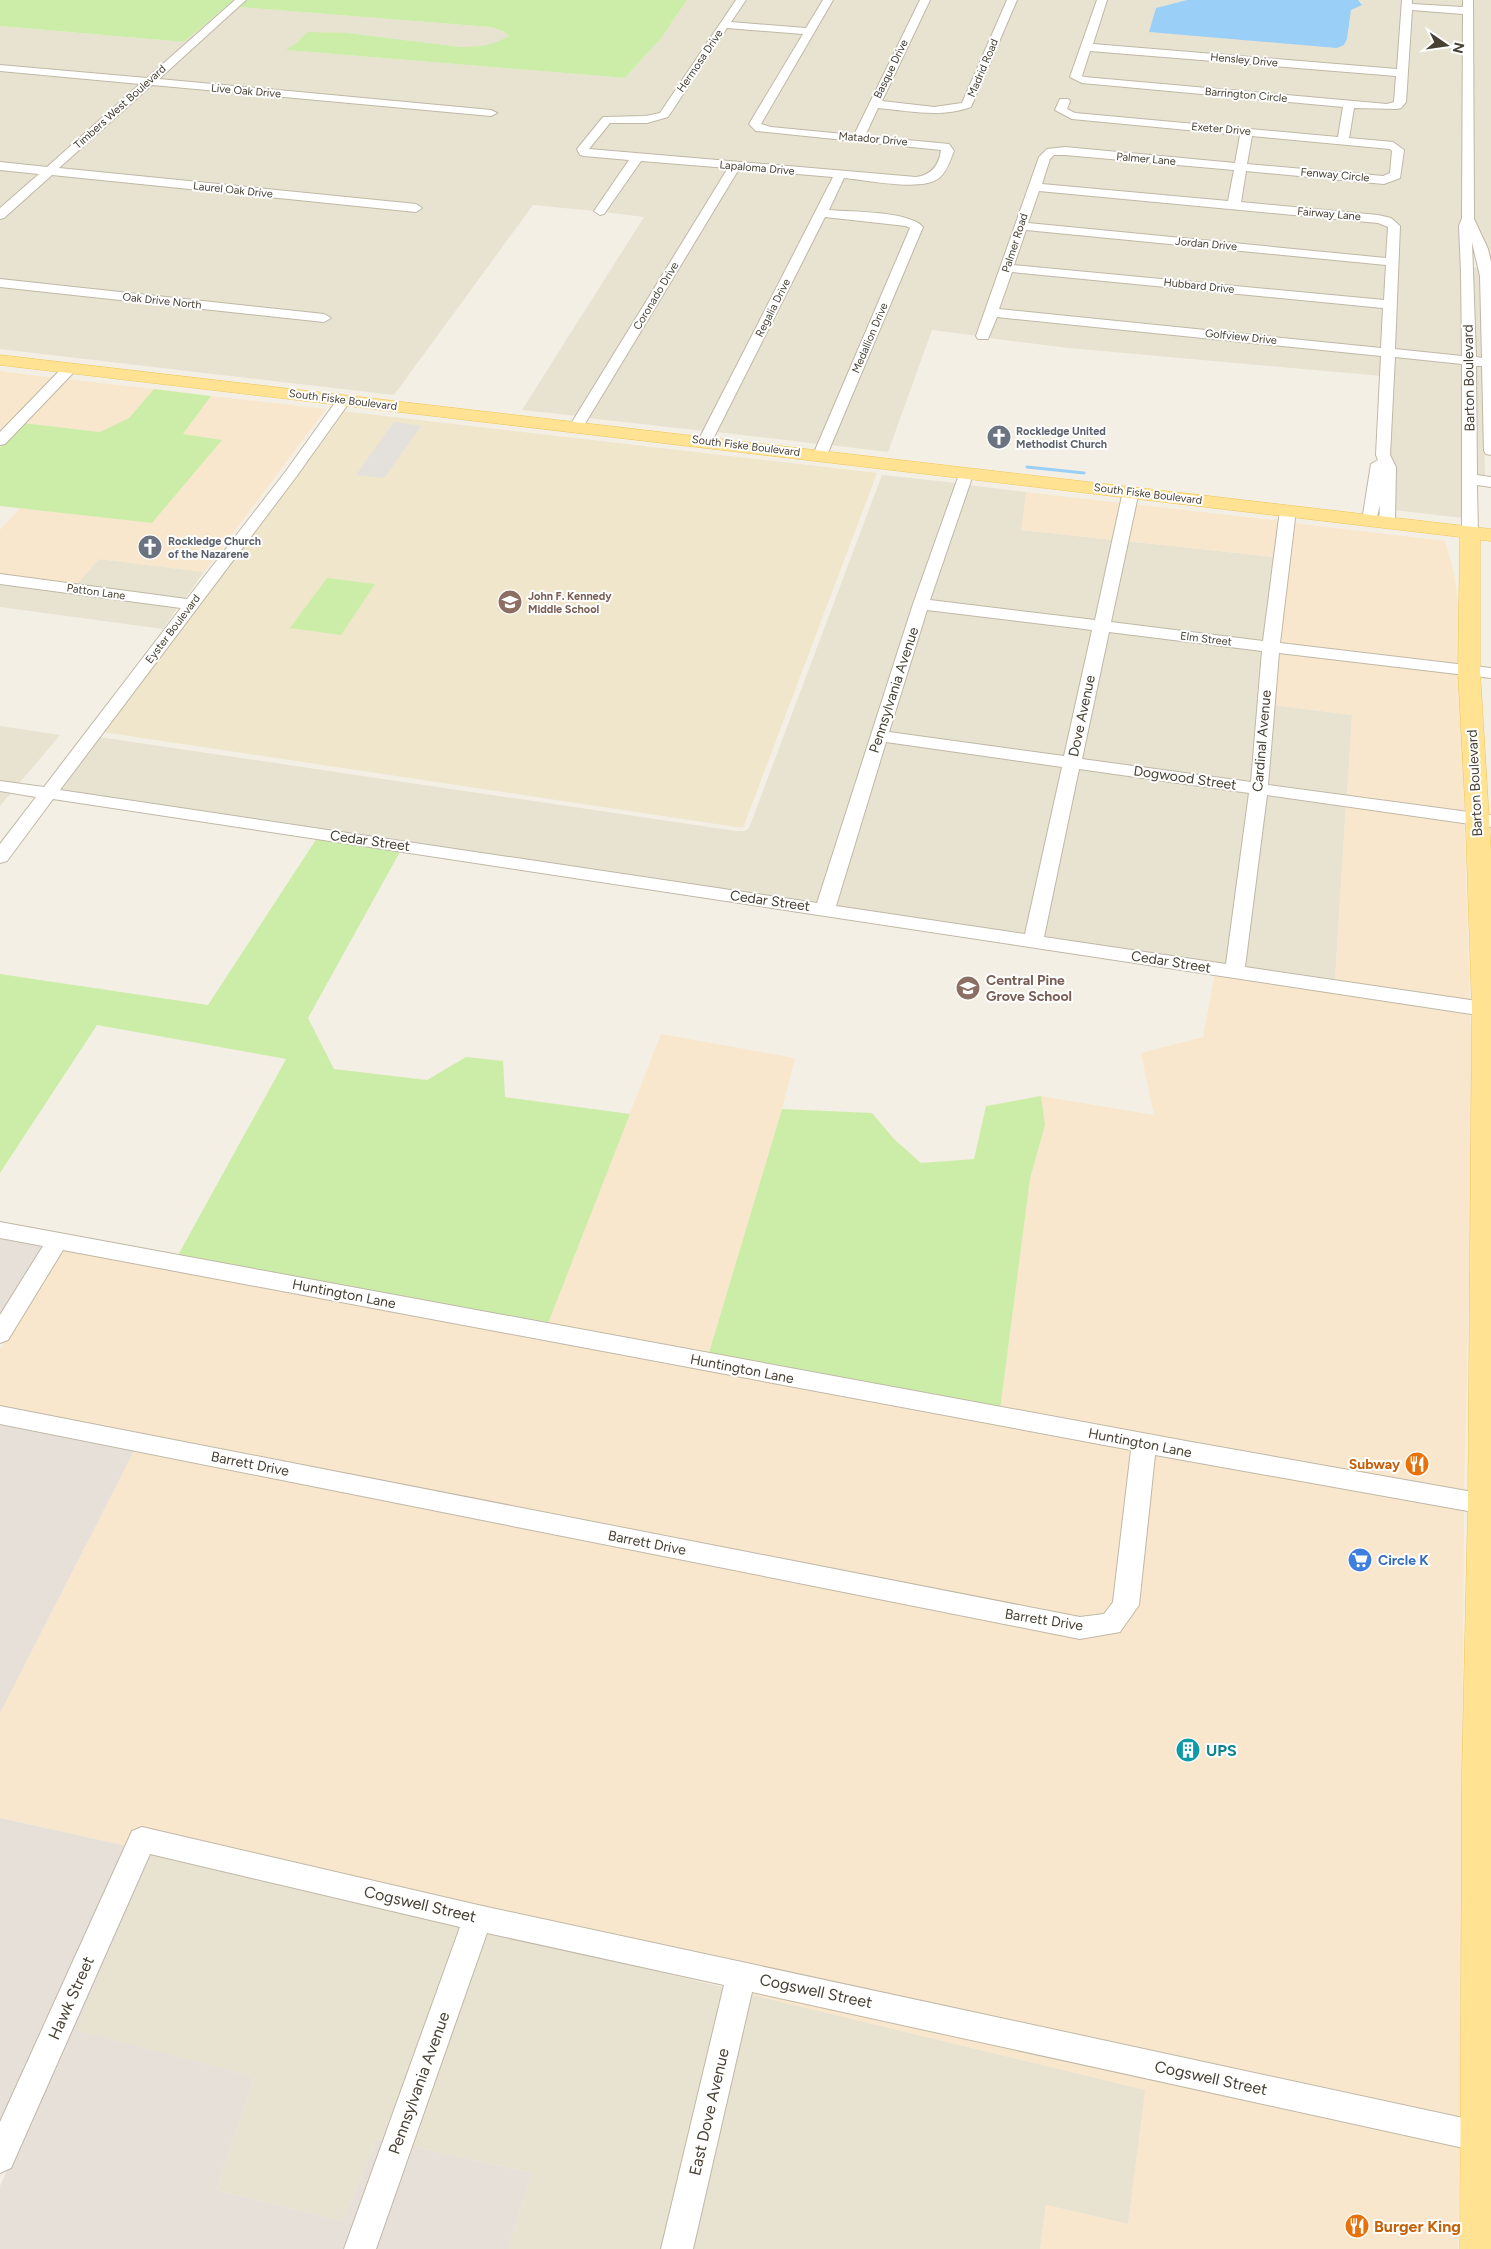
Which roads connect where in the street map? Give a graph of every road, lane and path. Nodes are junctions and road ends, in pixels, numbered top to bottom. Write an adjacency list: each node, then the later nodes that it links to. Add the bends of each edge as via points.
1 (240, 0): 14 (street, Timbers West Boulevard)
2 (740, 0): 9 (street, Hermosa Drive)
3 (828, 0): 10 (street)
4 (925, 0): 16 (street, Basque Drive)
5 (1012, 0): 16 (street, Madrid Road, via 967,105 946,110)
6 (1102, 0): 11 (street, Barrington Circle)
7 (1407, 3): 8 (street, Barrington Circle); 13 (street, Barrington Circle)
8 (1468, 5): 38 (street, Barton Boulevard)
9 (724, 25): 10 (street); 23 (street, Hermosa Drive, via 664,115 647,120 617,118 603,122)
10 (809, 31): 20 (street, Matador Drive, via 755,124 760,129)
11 (1086, 47): 13 (street, Hensley Drive); 17 (street, Barrington Circle, via 1076,77 1091,82)
12 (0, 68): 14 (street, Live Oak Drive)
13 (1402, 73): 17 (street, Barrington Circle, via 1397,106)
14 (149, 82): 18 (street, Live Oak Drive); 29 (street, Timbers West Boulevard)
15 (1064, 101): 19 (street, Exeter Drive, via 1061,110 1072,116)
16 (874, 104): 20 (street, Basque Drive)
17 (1349, 104): 21 (street)
18 (492, 113)
19 (1247, 131): 21 (street, Exeter Drive); 28 (street)
20 (858, 138): 31 (street, Matador Drive, via 945,147 948,151 938,176)
21 (1343, 140): 22 (street, Exeter Drive)
22 (1393, 146): 28 (street, Fenway Circle, via 1398,150 1396,175 1384,180)
23 (584, 152): 25 (street, Lapaloma Drive)
24 (1051, 152): 28 (street, Palmer Lane); 32 (street, Palmer Road, via 1045,157)
25 (637, 157): 27 (street, Lapaloma Drive); 35 (street)
26 (0, 166): 29 (street, Laurel Oak Drive)
27 (735, 166): 30 (street, Lapaloma Drive); 55 (street, Coronado Drive)
28 (1241, 167): 33 (street)
29 (49, 171): 34 (street, Laurel Oak Drive); 37 (street, Timbers West Boulevard)
30 (840, 175): 31 (street, Lapaloma Drive); 36 (street, Regalia Drive)
31 (931, 180)
32 (1034, 187): 33 (street, Fairway Lane); 39 (street, Palmer Road)
33 (1234, 205): 40 (street, Fairway Lane, via 1387,221 1394,226)
34 (416, 208)
35 (600, 211)
36 (821, 213): 57 (street, Regalia Drive); 59 (street, Medallion Drive, via 899,220 910,222 917,228)
37 (0, 215)
38 (1468, 218): 41 (street, Barton Boulevard); 42 (street, Barton Boulevard)
39 (1020, 226): 40 (street, Jordan Drive); 43 (street, Palmer Road)
40 (1392, 262): 45 (street, Fairway Lane)
41 (1467, 265): 42 (street); 51 (street, Barton Boulevard)
42 (1488, 267): 52 (street, Barton Boulevard)
43 (1007, 268): 45 (street, Hubbard Drive); 46 (street, Palmer Road)
44 (0, 283): 47 (street, Oak Drive North)
45 (1390, 305): 49 (street, Fairway Lane)
46 (992, 312): 48 (street, Palmer Road); 49 (street, Golfview Drive)
47 (324, 318)
48 (984, 336)
49 (1388, 352): 51 (street, Golfview Drive); 65 (street, Fairway Lane, via 1384,455 1389,467)
50 (0, 360): 53 (main road, South Fiske Boulevard)
51 (1469, 361): 52 (street, Golfview Drive); 61 (street, Barton Boulevard)
52 (1489, 363): 58 (street, Barton Boulevard)
53 (70, 368): 54 (main road, South Fiske Boulevard); 56 (street)
54 (344, 400): 55 (main road, South Fiske Boulevard); 70 (street, Eyster Boulevard)
55 (576, 427): 57 (main road, South Fiske Boulevard)
56 (0, 441)
57 (705, 442): 59 (main road, South Fiske Boulevard)
58 (1491, 451)
59 (820, 455): 60 (main road, South Fiske Boulevard)
60 (966, 472): 63 (main road, South Fiske Boulevard); 69 (street, Pennsylvania Avenue)
61 (1470, 479): 62 (street); 66 (street, Barton Boulevard)
62 (1491, 482)
63 (1130, 491): 64 (main road, South Fiske Boulevard); 73 (street, Dove Avenue)
64 (1288, 510): 65 (main road, South Fiske Boulevard); 74 (street, Cardinal Avenue)
65 (1378, 522): 66 (main road, South Fiske Boulevard)
66 (1470, 532): 67 (main road, South Fiske Boulevard); 71 (main road, Barton Boulevard)
67 (1491, 535)
68 (0, 578): 70 (street, Patton Lane)
69 (921, 604): 73 (street, Elm Street); 76 (street, Pennsylvania Avenue)
70 (192, 605): 80 (street, Eyster Boulevard)
71 (1469, 610): 72 (main road, via 1485,617); 75 (main road, Barton Boulevard)
72 (1491, 624)
73 (1101, 625): 74 (street, Elm Street); 77 (street, Dove Avenue)
74 (1271, 647): 75 (street, Elm Street); 79 (street, Cardinal Avenue)
75 (1480, 672): 81 (main road, Barton Boulevard)
76 (879, 736): 77 (street, Dogwood Street); 83 (street, Pennsylvania Avenue)
77 (1073, 762): 79 (street, Dogwood Street); 84 (street, Dove Avenue)
78 (0, 786): 80 (street, Cedar Street)
79 (1259, 788): 81 (street, Dogwood Street); 85 (street, Cardinal Avenue)
80 (49, 794): 82 (street, Eyster Boulevard); 83 (street, Cedar Street)
81 (1484, 811): 86 (main road, Barton Boulevard)
82 (0, 857)
83 (825, 909): 84 (street, Cedar Street)
84 (1033, 941): 85 (street, Cedar Street)
85 (1235, 971): 86 (street, Cedar Street)
86 (1488, 1009): 89 (main road, Barton Boulevard)
87 (0, 1230): 88 (street, Huntington Lane)
88 (58, 1241): 90 (street); 92 (street, Huntington Lane)
89 (1488, 1318): 93 (main road, Barton Boulevard)
90 (0, 1334)
91 (0, 1415): 92 (street, Barrett Drive, via 1080,1628 1111,1624 1126,1605)
92 (1144, 1444): 93 (street, Huntington Lane)
93 (1489, 1504): 94 (main road, Barton Boulevard)
94 (1486, 1775): 98 (main road, Barton Boulevard)
95 (142, 1840): 96 (street, Cogswell Street); 99 (street, Hawk Street)
96 (478, 1918): 97 (street, Cogswell Street); 100 (street, Pennsylvania Avenue)
97 (741, 1975): 98 (street, Cogswell Street); 101 (street, East Dove Avenue)
98 (1485, 2138): 102 (main road, Barton Boulevard)
99 (0, 2157)
100 (360, 2249)
101 (677, 2249)
102 (1482, 2249)

